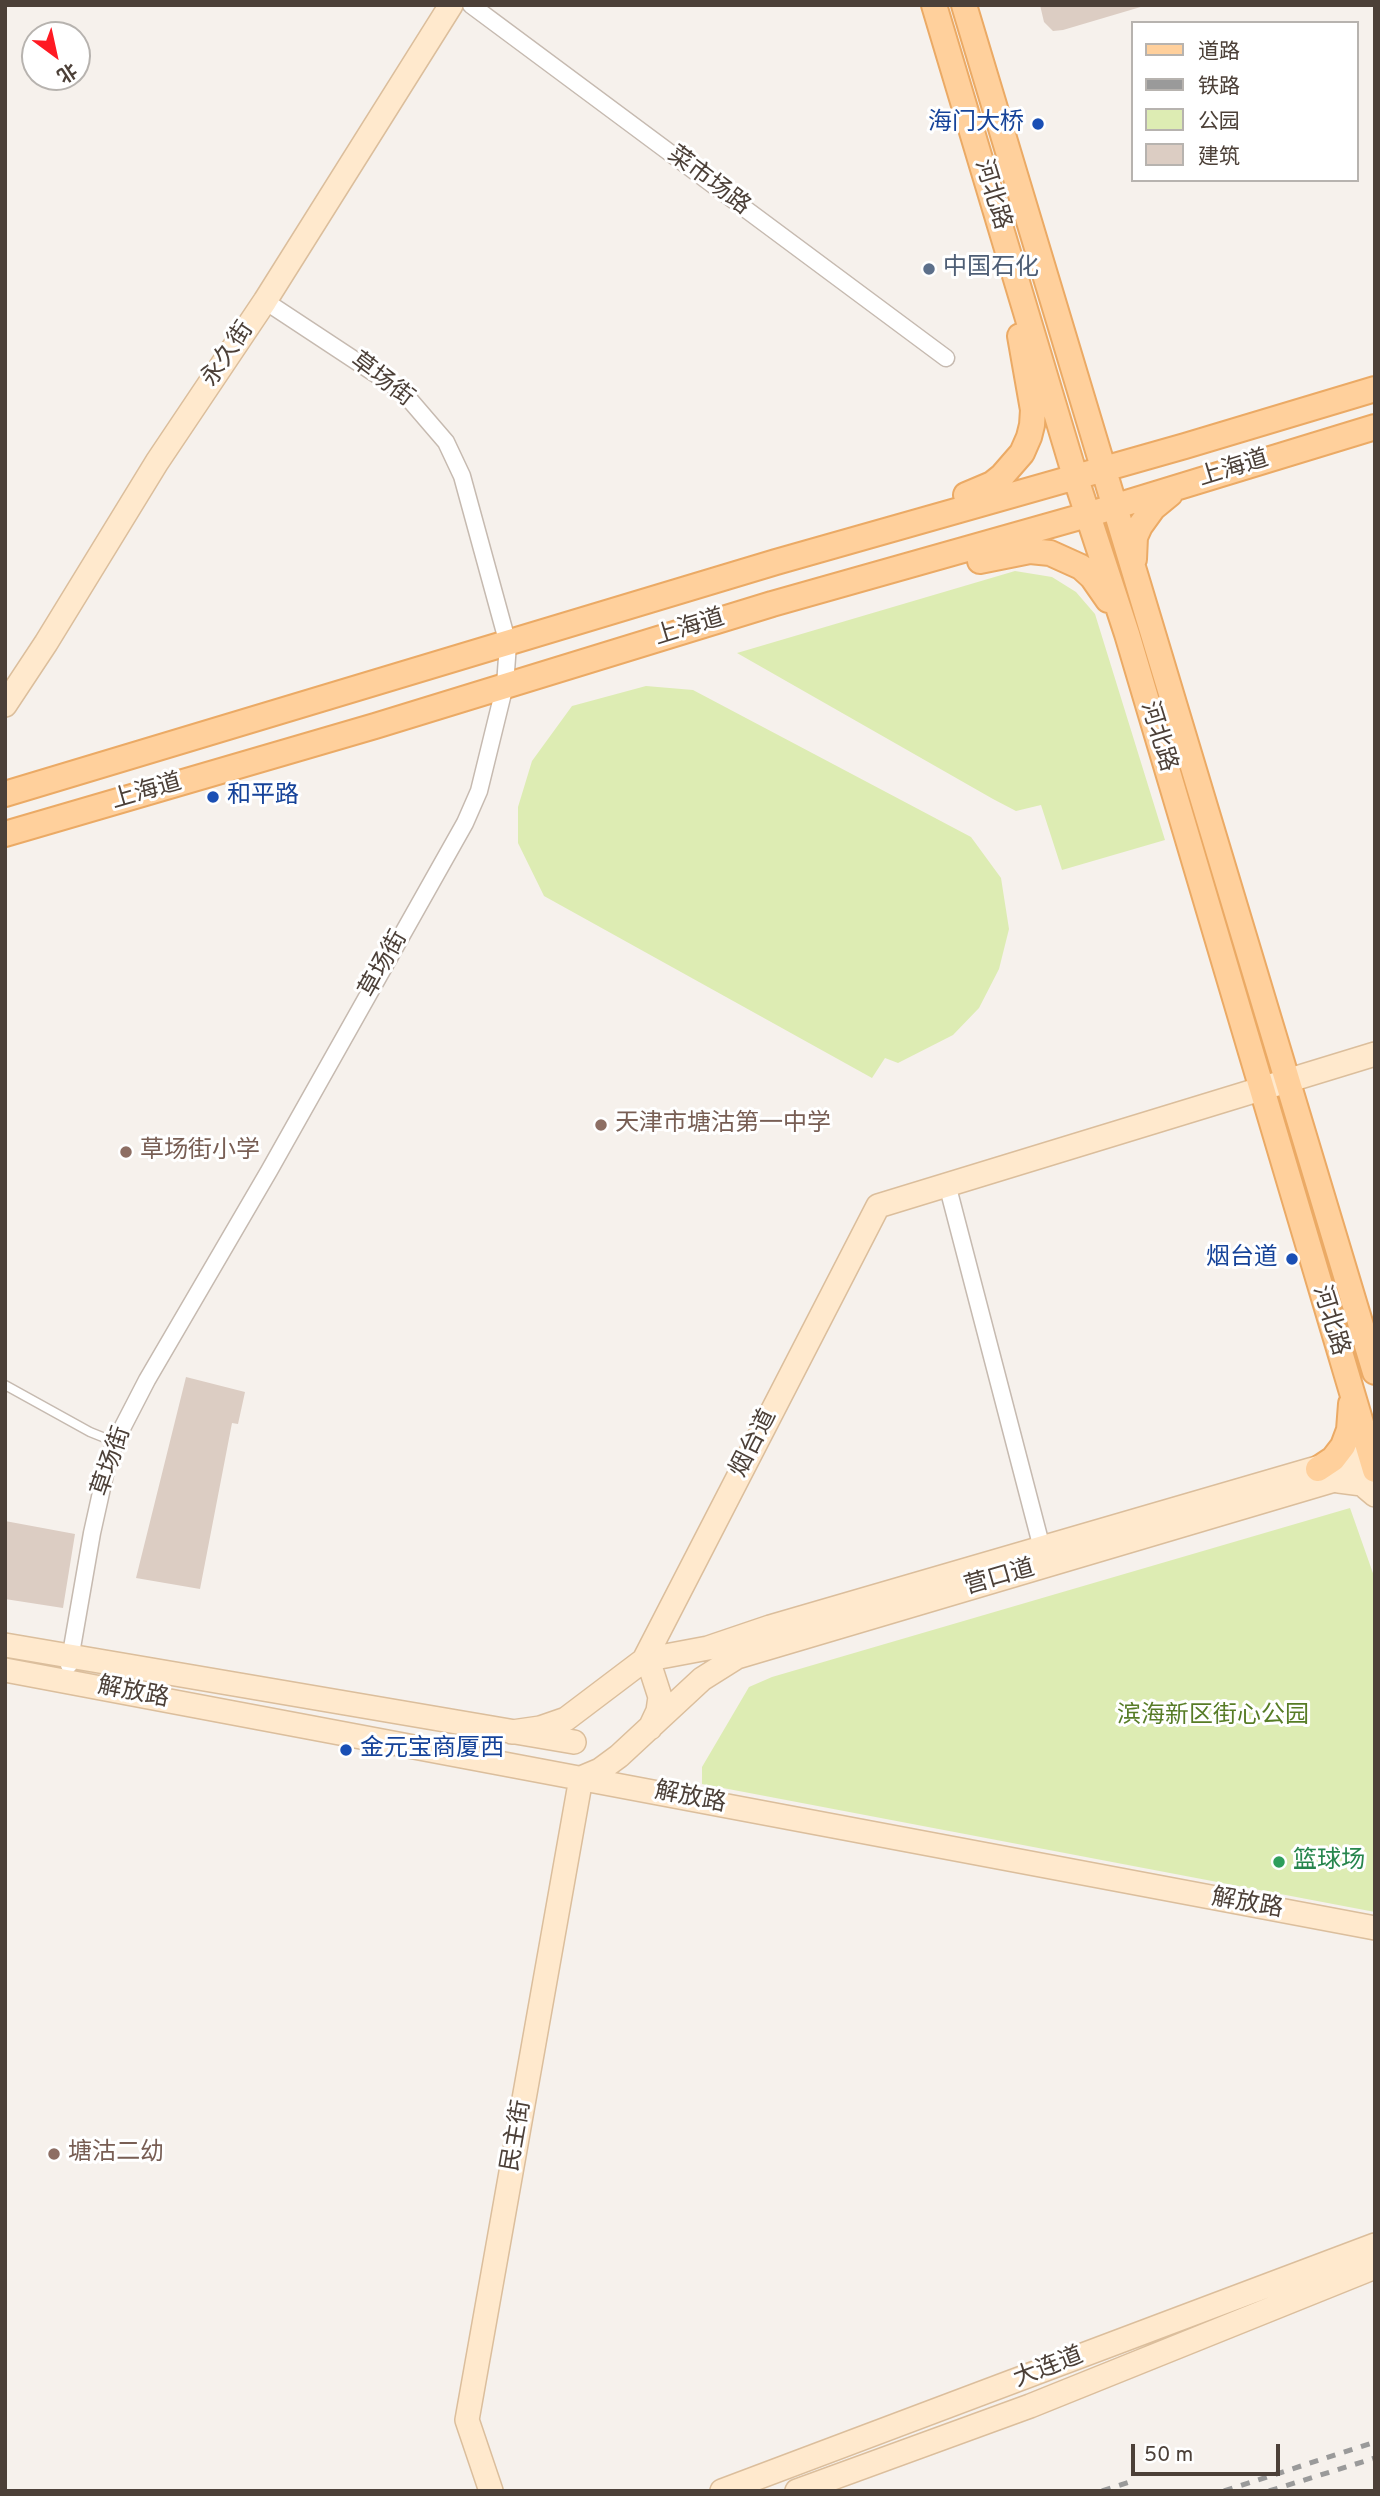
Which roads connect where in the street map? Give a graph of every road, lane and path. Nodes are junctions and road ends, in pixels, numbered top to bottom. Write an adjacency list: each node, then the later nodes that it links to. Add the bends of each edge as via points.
1 (451, 5): 6 (street, 永久街)
2 (471, 5): 7 (street, 菜市场路)
3 (934, 5): 5 (main road, 河北路)
4 (964, 5): 11 (main road, 河北路, via 1086,406)
5 (1021, 297): 11 (main road, 河北路); 12 (main road, via 1020,334 1033,410 1032,425 1011,467 979,490 874,524)
6 (265, 301): 16 (street, 草场街, via 403,392 446,442 461,476); 18 (street, 永久街, via 157,462)
7 (946, 358)
8 (1375, 389): 11 (main road, 上海道, via 1185,446)
9 (1375, 427): 10 (main road, 上海道)
10 (1187, 485): 11 (main road, 上海道); 13 (main road, via 1162,500 1140,526 1133,549)
11 (1095, 498): 12 (main road, 上海道, via 1006,496); 13 (main road, 河北路); 14 (main road, 上海道, via 1013,536); 15 (main road, 河北路)
12 (827, 547): 16 (main road, 上海道)
13 (1134, 571): 22 (main road, 河北路)
14 (838, 585): 15 (main road, via 923,574 1009,554 1050,552 1092,577); 17 (main road, 上海道)
15 (1126, 634): 23 (main road, 河北路)
16 (508, 644): 17 (street, 草场街); 19 (main road, 上海道)
17 (505, 685): 20 (main road, 上海道); 28 (street, 草场街, via 479,791 465,823)
18 (5, 705)
19 (5, 794)
20 (5, 834)
21 (1375, 1054): 22 (street, 烟台道)
22 (1289, 1080): 23 (street, 烟台道); 25 (main road, 河北路)
23 (1262, 1089): 24 (street, 烟台道); 27 (main road, 河北路)
24 (947, 1184): 32 (street); 35 (street, 烟台道, via 878,1206)
25 (1375, 1372)
26 (5, 1385): 28 (lane)
27 (1350, 1389): 29 (main road, 河北路); 30 (main road, via 1347,1438)
28 (115, 1442): 34 (street, 草场街, via 98,1501)
29 (1372, 1460): 30 (main road)
30 (1320, 1476): 31 (street, 营口道, via 1356,1481); 32 (street, 营口道)
31 (1375, 1496)
32 (1044, 1557): 35 (street, 营口道, via 770,1627 708,1648); 40 (street, 营口道, via 737,1657 702,1679)
33 (5, 1645): 34 (street, 解放路)
34 (71, 1657): 37 (street, 草场街); 39 (street, 解放路)
35 (645, 1660): 38 (street); 40 (street, via 660,1697)
36 (5, 1670): 37 (street, 解放路)
37 (66, 1681): 42 (street, 解放路)
38 (608, 1687): 39 (street, via 566,1718); 41 (street, via 585,1712)
39 (512, 1732): 41 (street, 解放路)
40 (648, 1732): 42 (street, 营口道, via 600,1770)
41 (574, 1742): 42 (street)
42 (581, 1778): 43 (street, 解放路); 46 (street, 民主街, via 467,2420)
43 (1375, 1927)
44 (1375, 2245): 47 (street, 大连道)
45 (1375, 2267): 48 (street, 大连道, via 1030,2406)
46 (491, 2491)
47 (722, 2491)
48 (797, 2491)

